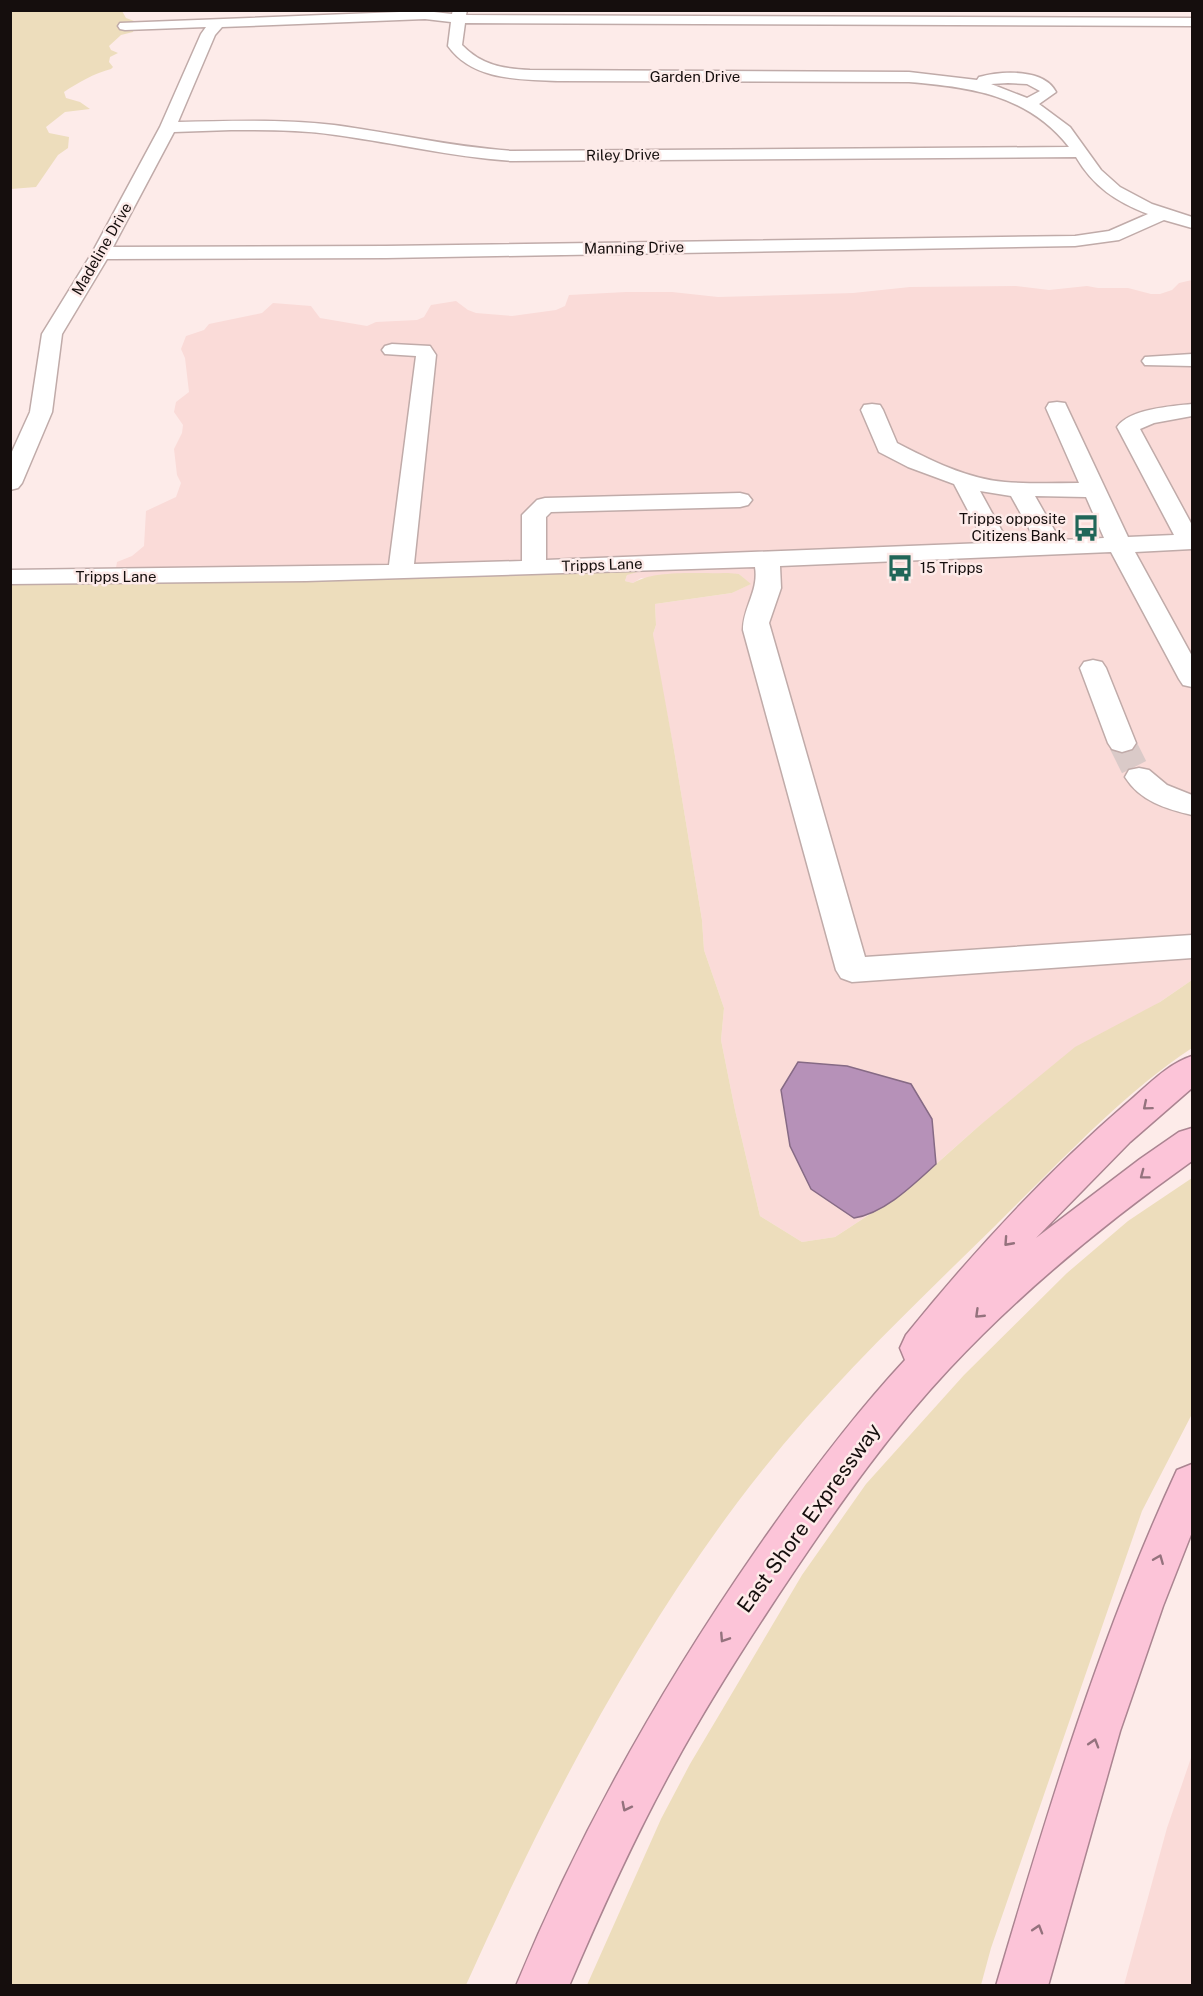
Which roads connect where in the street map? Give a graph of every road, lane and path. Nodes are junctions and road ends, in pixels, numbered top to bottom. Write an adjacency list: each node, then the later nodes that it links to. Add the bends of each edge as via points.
1 (458, 15): 2 (street); 4 (street); 6 (street, Garden Drive, via 455,46 464,58 507,73 909,77)
2 (757, 15): 3 (street)
3 (1192, 22)
4 (218, 23): 5 (street); 8 (street, Madeline Drive, via 208,34)
5 (125, 26)
6 (971, 83): 7 (street, Garden Drive); 7 (street, Garden Drive, via 1014,77 1046,86 1048,92)
7 (1028, 104): 9 (street, Garden Drive, via 1048,115)
8 (168, 127): 9 (street, Riley Drive, via 303,127 464,153 512,156); 12 (street, Madeline Drive)
9 (1080, 152): 10 (street, Garden Drive, via 1104,183 1127,199)
10 (1163, 214): 11 (street, Garden Drive); 12 (street, Manning Drive, via 1113,236 1075,242)
11 (1192, 223)
12 (101, 253): 20 (street, Madeline Drive, via 52,334 41,412)
13 (392, 350): 30 (street, via 423,351 426,355)
14 (1192, 360): 15 (street)
15 (1152, 361)
16 (1057, 408): 22 (street)
17 (872, 410): 19 (street, via 888,447)
18 (1192, 410): 24 (street, via 1148,417 1128,427)
19 (963, 480): 21 (street); 27 (street)
20 (10, 483)
21 (1019, 489): 22 (street); 26 (street)
22 (1094, 490): 25 (street)
23 (740, 500): 29 (street, via 544,505 534,514)
24 (1191, 542): 25 (street, Tripps Lane)
25 (1119, 545): 26 (street, Tripps Lane); 33 (street)
26 (1052, 547): 27 (street, Tripps Lane)
27 (1000, 549): 28 (street, Tripps Lane)
28 (766, 559): 29 (street, Tripps Lane); 37 (street, via 769,576 755,616 756,630 852,970)
29 (534, 567): 30 (street, Tripps Lane)
30 (401, 571): 31 (street, Tripps Lane)
31 (10, 577)
32 (1093, 668): 34 (street)
33 (1192, 679)
34 (1122, 743)
35 (1139, 777): 36 (street, via 1162,796)
36 (1192, 805)
37 (1192, 947)
38 (1192, 1069): 40 (highway, one-way to 40, via 1100,1148 961,1295 914,1355)
39 (1192, 1142): 40 (highway, East Shore Expressway, one-way to 40, via 1099,1209 1001,1293 902,1392)
40 (853, 1453): 42 (highway, East Shore Expressway, one-way to 42, via 753,1593 666,1733 605,1848)
41 (1192, 1484): 43 (highway, one-way to 41, via 1111,1688 1156,1565)
42 (542, 1986)
43 (1022, 1986)

